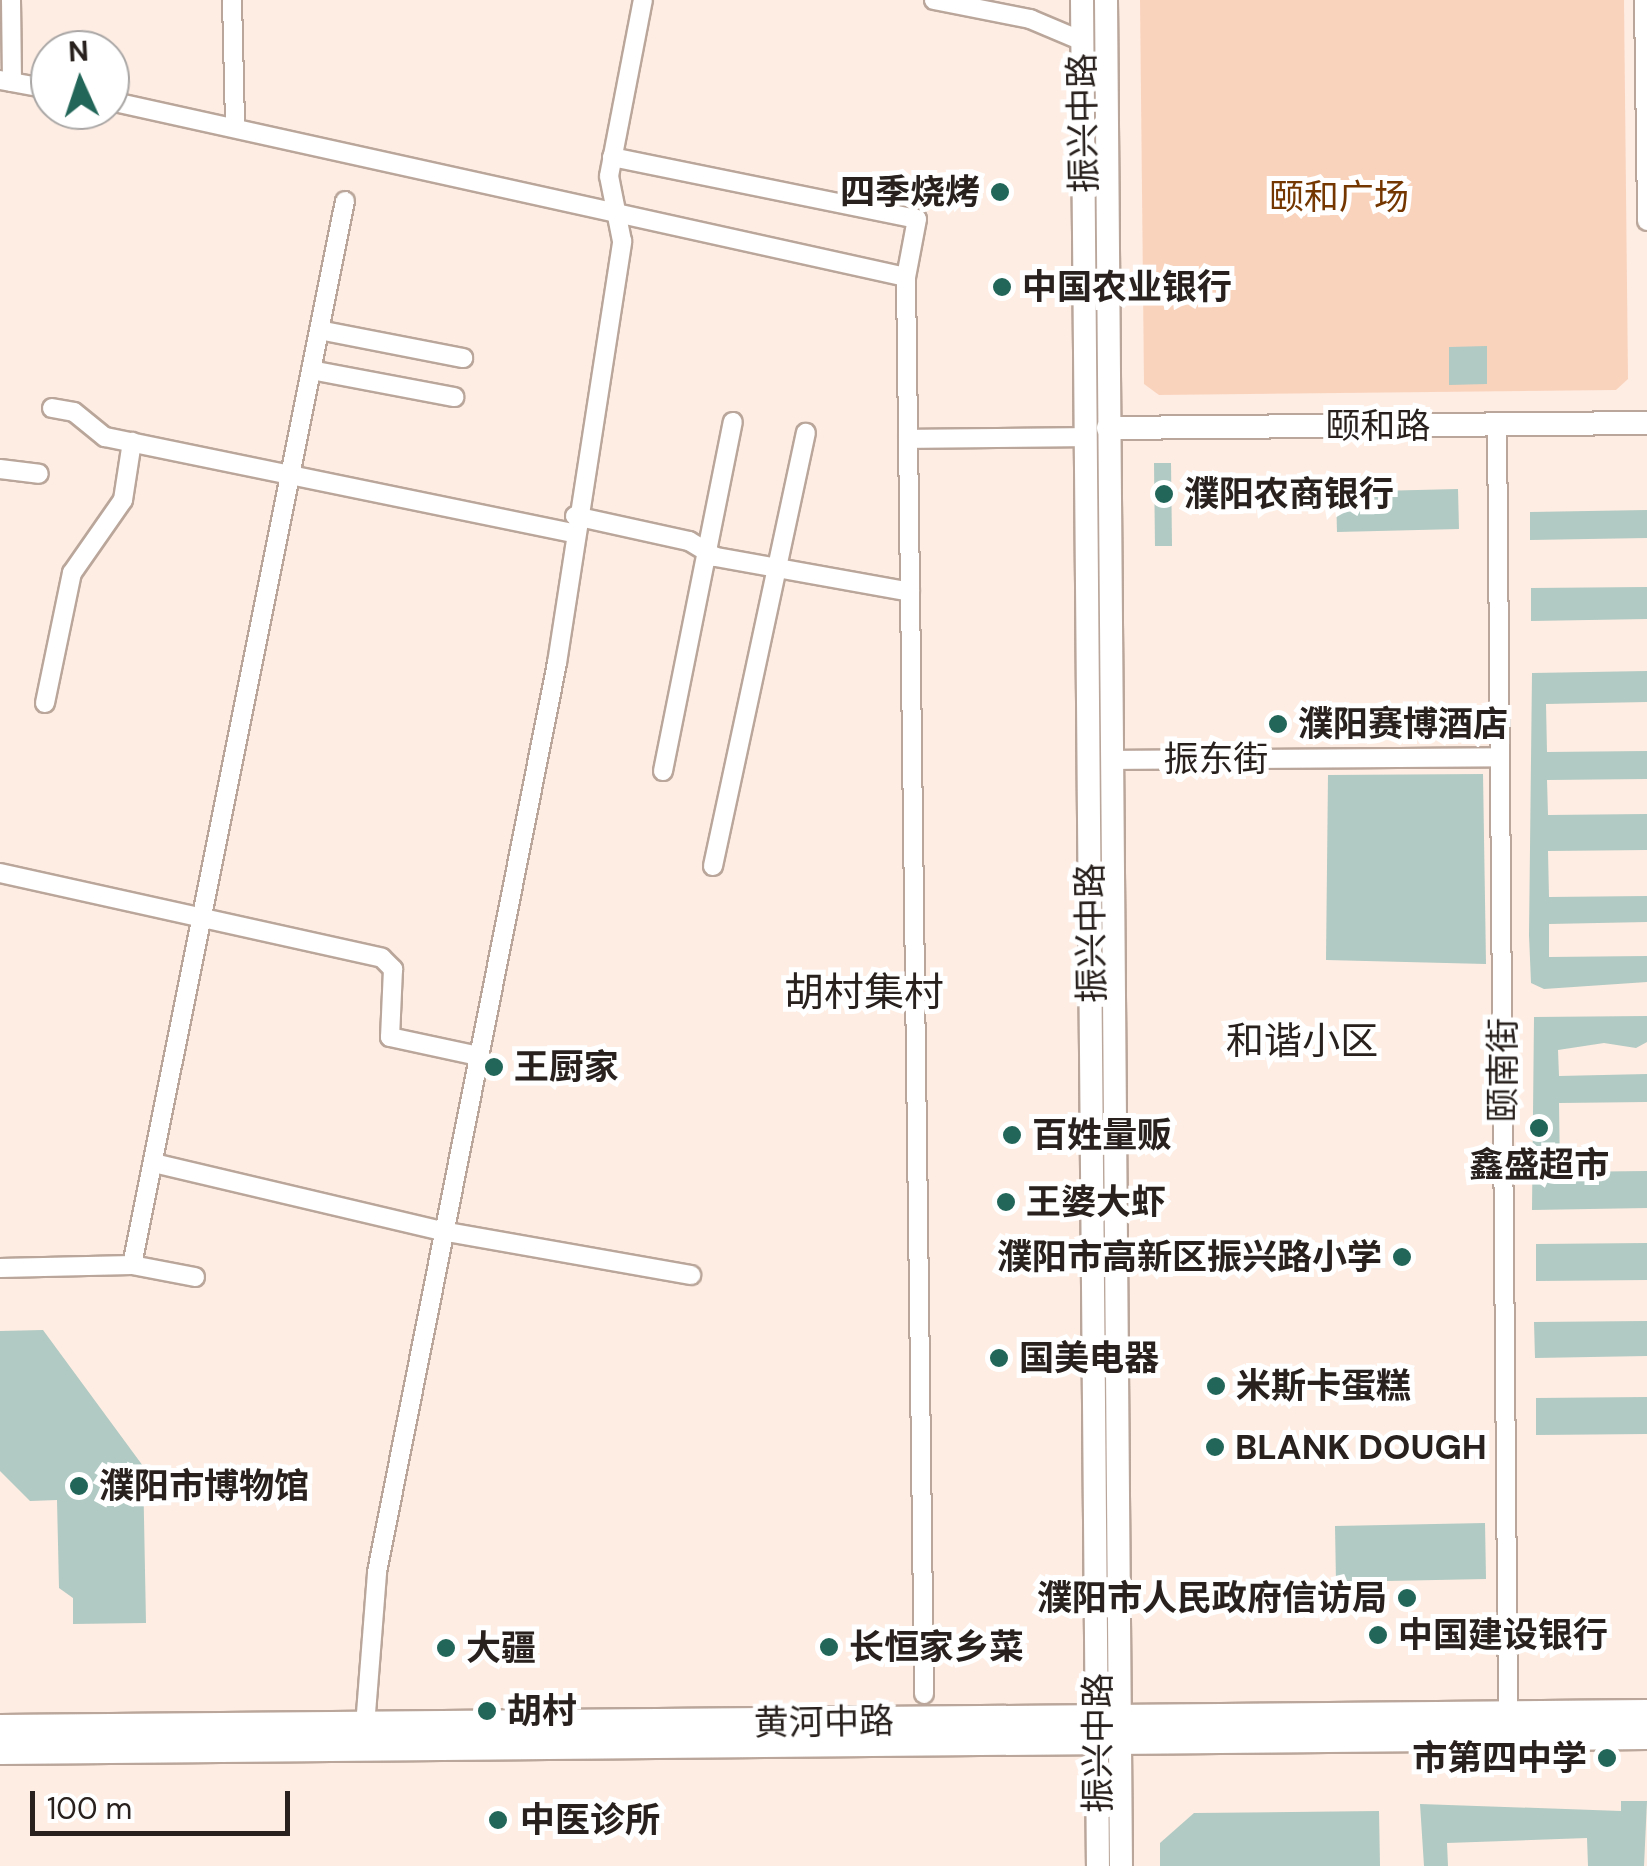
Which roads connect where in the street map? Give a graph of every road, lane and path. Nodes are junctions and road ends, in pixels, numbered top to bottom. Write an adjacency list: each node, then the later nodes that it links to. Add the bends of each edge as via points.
1 (10, 0): 9 (street)
2 (232, 0): 11 (street)
3 (643, 0): 12 (street)
4 (934, 0): 8 (street, via 1030,19)
5 (1082, 0): 8 (street, 振兴中路)
6 (1106, 0): 25 (street, 振兴中路)
7 (1644, 0): 15 (street)
8 (1082, 41): 27 (street, 振兴中路)
9 (6, 81)
10 (130, 105): 11 (street)
11 (235, 126): 14 (street)
12 (612, 157): 14 (street); 16 (street, via 918,219)
13 (345, 201): 17 (street)
14 (621, 217): 16 (street); 33 (street)
15 (1647, 222)
16 (906, 277): 28 (street)
17 (319, 330): 18 (street); 19 (street)
18 (464, 358)
19 (311, 370): 20 (street); 32 (street)
20 (454, 397)
21 (52, 408): 29 (street)
22 (733, 422): 34 (street)
23 (1647, 424): 24 (street, 颐和路)
24 (1497, 425): 25 (street, 颐和路); 38 (street, 颐南街)
25 (1108, 428): 39 (street, 振兴中路)
26 (806, 433): 35 (street)
27 (1086, 437): 28 (street); 56 (street, 振兴中路)
28 (908, 439): 36 (street)
29 (132, 442): 32 (street); 37 (street, via 124,500 72,574)
30 (0, 469): 31 (street)
31 (39, 474)
32 (290, 474): 33 (street); 43 (street)
33 (573, 524): 34 (street); 44 (street, via 534,795)
34 (707, 552): 35 (street); 40 (street)
35 (777, 569): 36 (street); 41 (street)
36 (910, 592): 51 (street)
37 (45, 703)
38 (1500, 756): 39 (street, 振东街); 53 (street, 颐南街)
39 (1111, 760): 56 (street, 振兴中路)
40 (664, 771)
41 (713, 866)
42 (0, 873): 43 (street)
43 (207, 915): 44 (street, via 382,958 393,969 384,1030 390,1037); 45 (street)
44 (479, 1056): 46 (street)
45 (154, 1162): 46 (street); 47 (street)
46 (446, 1232): 49 (street); 54 (street, via 377,1572)
47 (132, 1265): 48 (street); 50 (street)
48 (0, 1268)
49 (690, 1275)
50 (194, 1277)
51 (924, 1694)
52 (1647, 1714): 53 (main road, 黄河中路)
53 (1508, 1716): 56 (main road, 黄河中路)
54 (365, 1726): 55 (main road, 黄河中路); 56 (main road, 黄河中路)
55 (0, 1730)
56 (1109, 1730): 57 (main road, 黄河中路); 58 (main road, 黄河中路); 59 (street, 振兴中路); 60 (street, 振兴中路)
57 (1647, 1735)
58 (0, 1750)
59 (1098, 1866)
60 (1120, 1866)

